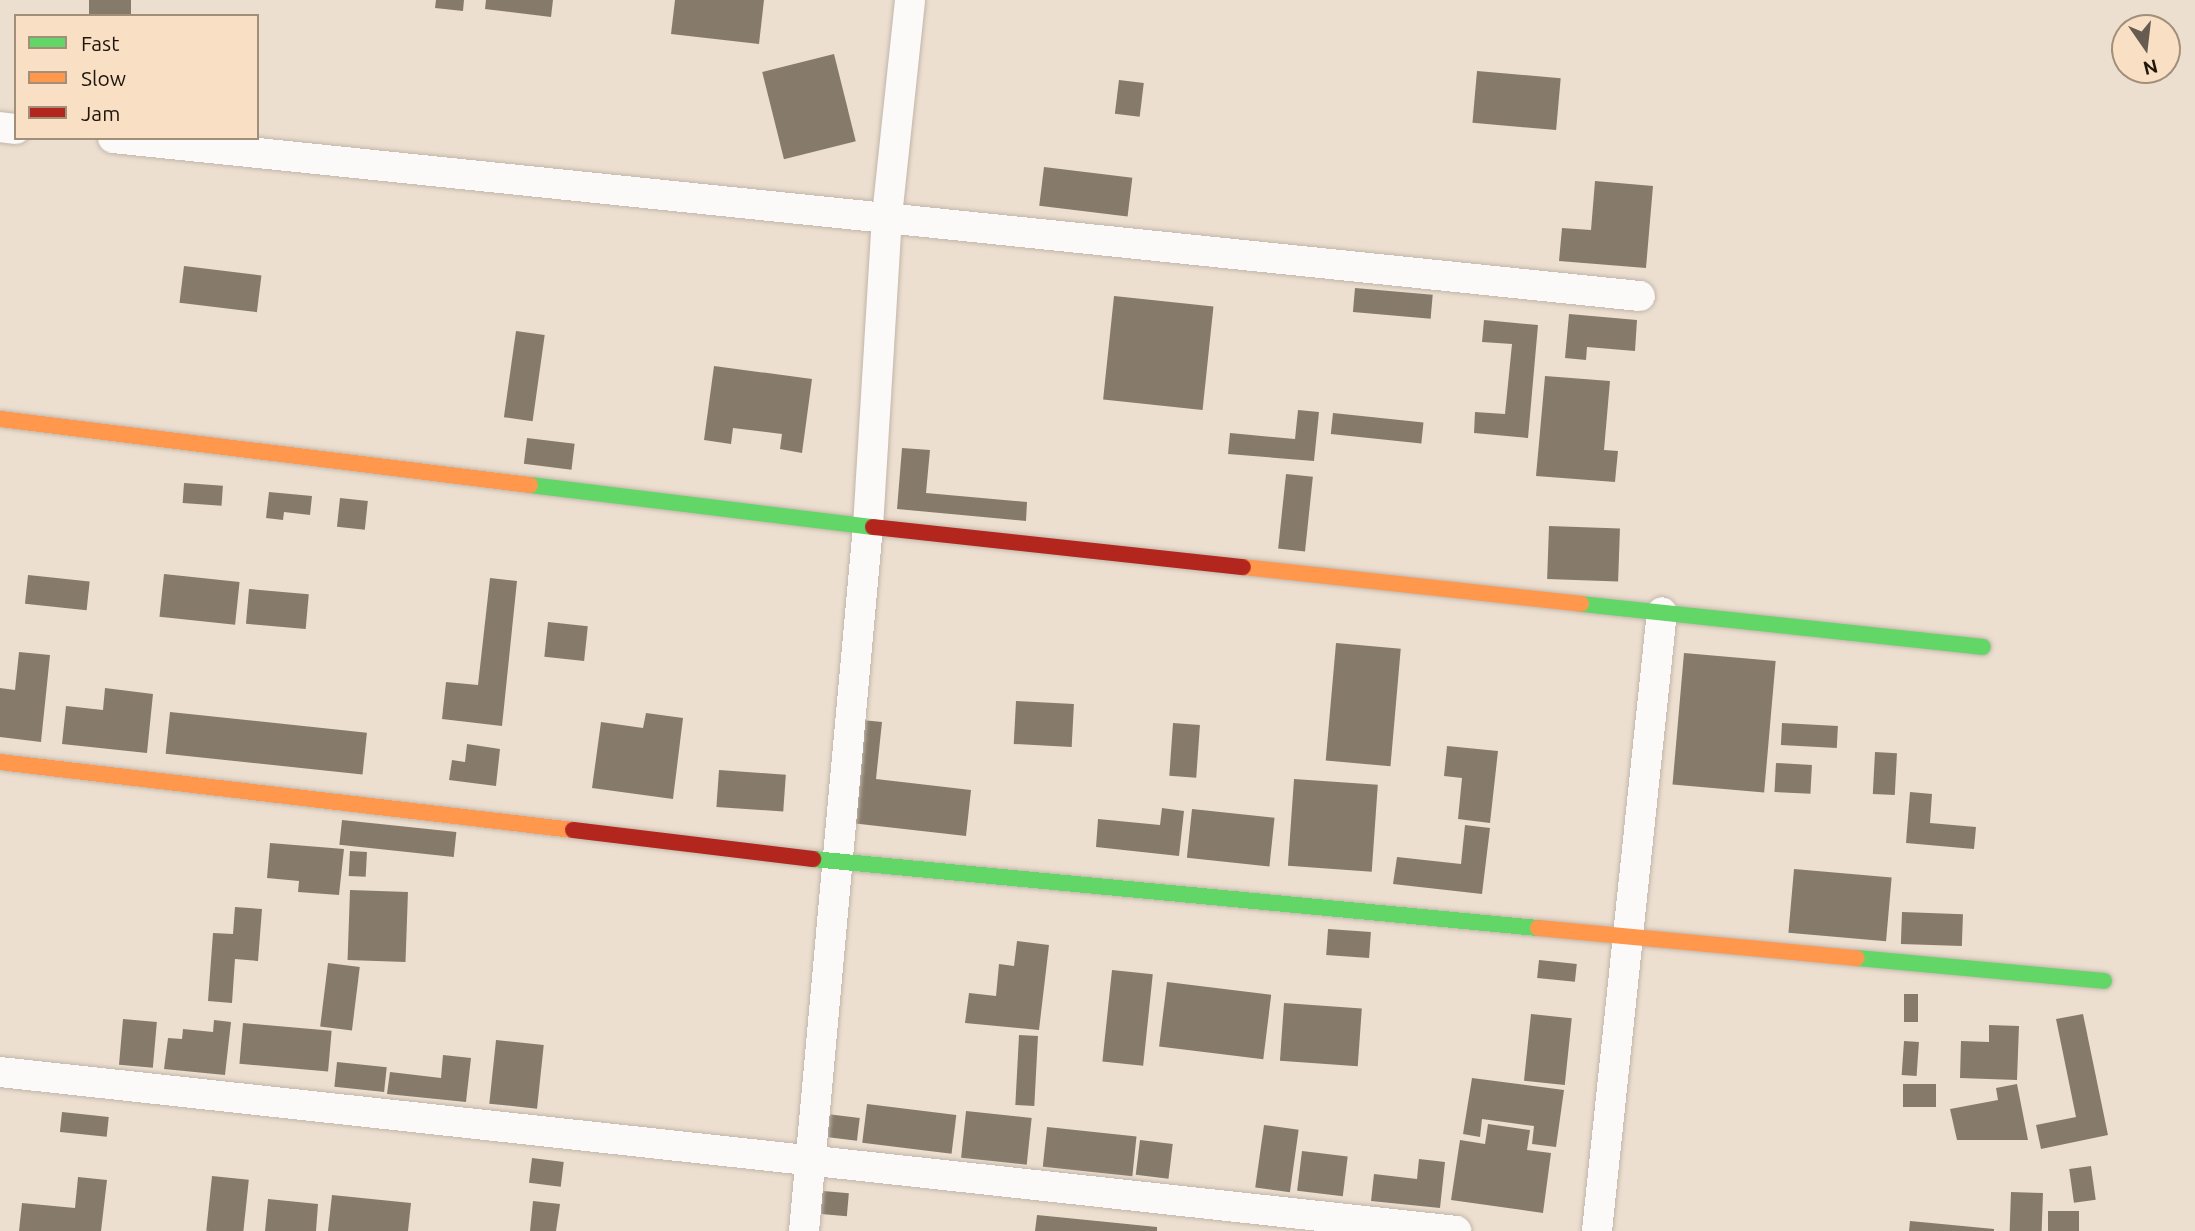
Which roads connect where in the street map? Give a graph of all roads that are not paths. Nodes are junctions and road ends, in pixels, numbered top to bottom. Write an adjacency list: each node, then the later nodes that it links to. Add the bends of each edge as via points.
1 (910, 0): 3 (street)
2 (133, 140): 3 (street)
3 (887, 216): 4 (street); 6 (street)
4 (1640, 296)
5 (0, 419): 6 (street)
6 (868, 527): 7 (street); 10 (street)
7 (1662, 612): 8 (street); 11 (street)
8 (1983, 647)
9 (0, 762): 10 (street)
10 (839, 862): 11 (street); 14 (street)
11 (1628, 934): 12 (street); 17 (street)
12 (2104, 981)
13 (0, 1072): 14 (street)
14 (812, 1158): 15 (street); 16 (street)
15 (804, 1231)
16 (1456, 1231)
17 (1597, 1231)

